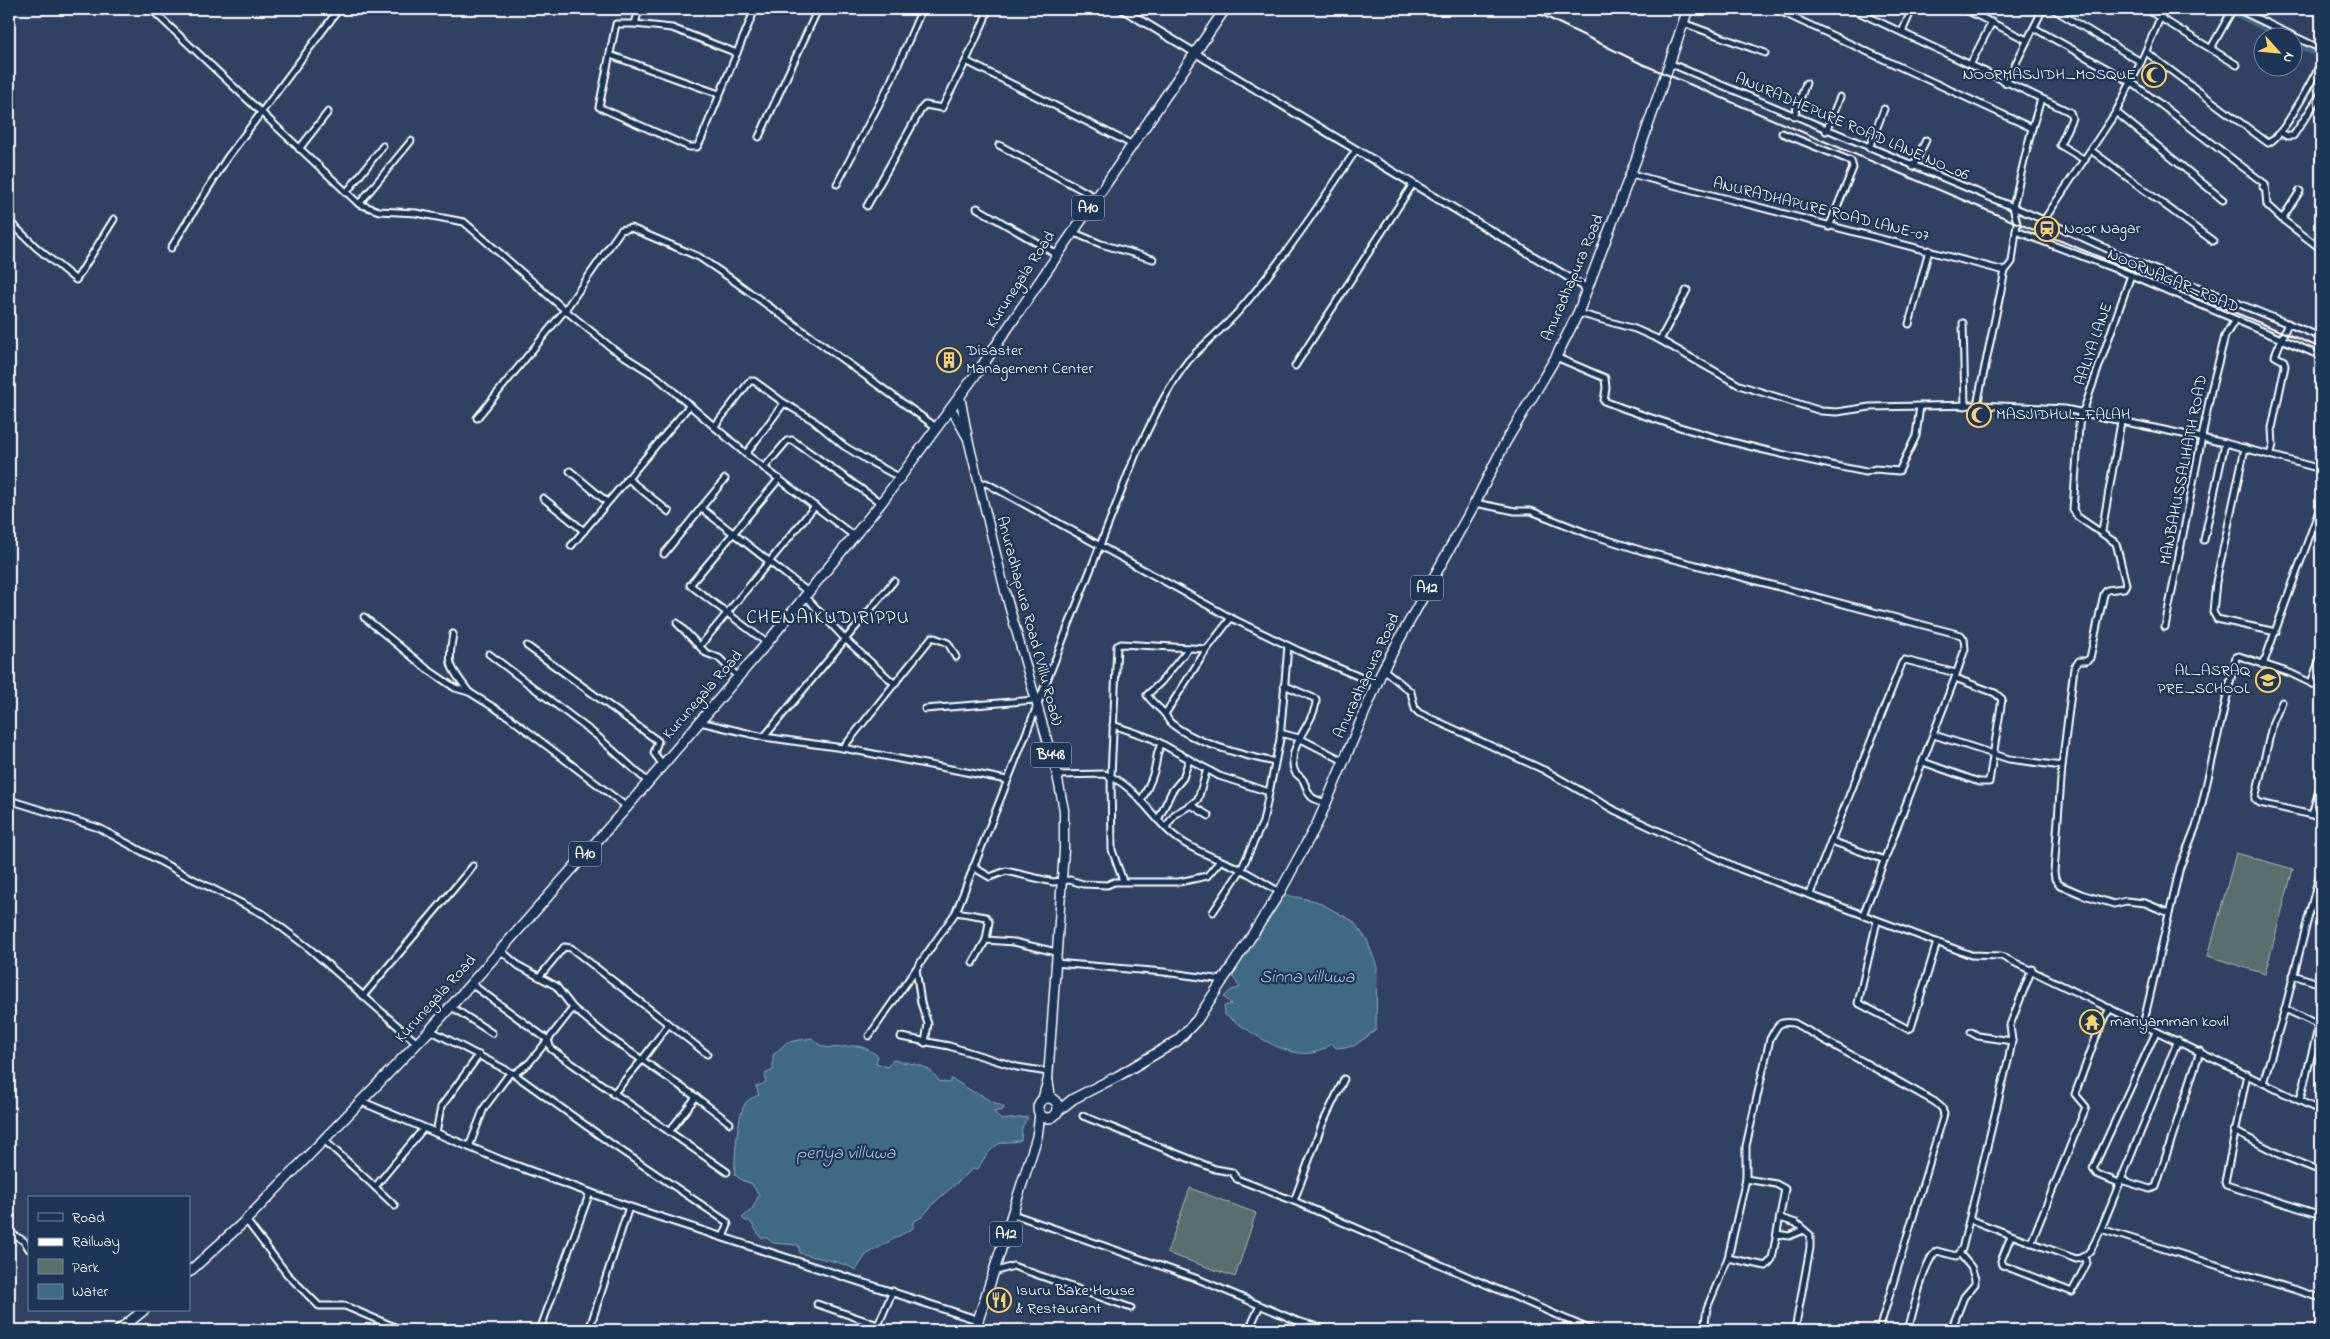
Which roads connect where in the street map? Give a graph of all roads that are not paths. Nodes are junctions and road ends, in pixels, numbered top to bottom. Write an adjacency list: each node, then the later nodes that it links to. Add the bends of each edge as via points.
1 (151, 9): 51 (street)
2 (338, 9): 51 (street)
3 (640, 9): 24 (street)
4 (755, 9): 31 (street)
5 (818, 9): 57 (street)
6 (922, 9): 72 (street, via 891,81)
7 (982, 9): 35 (street, via 986,15)
8 (1122, 9): 32 (street)
9 (1225, 9): 32 (highway, Kurunegala Road / A10)
10 (1688, 9): 23 (highway, Anuradhapura Road / A12)
11 (1775, 9): 53 (street)
12 (1852, 9): 26 (street)
13 (1912, 9): 26 (street)
14 (1964, 9): 22 (street)
15 (2043, 9): 25 (street)
16 (2053, 9): 36 (street)
17 (2146, 9): 21 (street)
18 (2164, 9): 21 (street)
19 (2233, 9): 28 (street)
20 (2237, 9): 29 (street)
21 (2160, 17): 28 (street); 30 (street)
22 (1992, 22): 27 (street); 39 (street)
23 (1683, 23): 33 (street); 38 (highway, Anuradhapura Road / A12)
24 (635, 24): 31 (street, via 672,28); 34 (street, via 616,24)
25 (2034, 28): 27 (street); 41 (street)
26 (1902, 32): 39 (street)
27 (2027, 40): 43 (street)
28 (2210, 48): 40 (street)
29 (2321, 49)
30 (2146, 52): 36 (street); 55 (street, via 2268,143)
31 (737, 53): 44 (street)
32 (1194, 53): 60 (highway, Kurunegala Road / A10); 65 (street)
33 (1765, 53)
34 (610, 55): 44 (street); 44 (street, via 599,107 690,147 697,147)
35 (966, 61): 60 (street); 79 (street, via 942,108 926,105 922,108)
36 (2141, 62): 41 (street)
37 (2321, 62): 55 (street, via 2307,91)
38 (1669, 63): 52 (street, ANURADHEPURE ROAD LANE NO_06); 71 (highway, Anuradhapura Road / A12)
39 (1970, 64): 43 (street)
40 (2237, 65)
41 (2131, 82): 50 (street); 83 (street, via 2264,185 2267,205)
42 (1806, 83): 52 (street)
43 (2006, 83): 47 (street)
44 (719, 94)
45 (2321, 94): 55 (street, via 2293,136)
46 (1840, 97): 54 (street)
47 (2041, 99): 53 (street); 68 (street, via 2071,113 2060,145)
48 (1884, 109): 63 (street)
49 (328, 112): 64 (street)
50 (2116, 112): 66 (street); 77 (street)
51 (260, 113): 64 (street); 90 (street, via 227,158)
52 (1794, 116): 54 (street, ANURADHEPURE ROAD LANE NO_06)
53 (2032, 128): 80 (street)
54 (1826, 131): 63 (street, ANURADHEPURE ROAD LANE NO_06)
55 (2280, 132)
56 (1782, 133): 86 (street, via 1851,161 1853,168)
57 (758, 136)
58 (1926, 140): 70 (street)
59 (411, 141): 78 (street)
60 (1131, 144): 76 (highway, Kurunegala Road / A10)
61 (999, 145): 76 (street)
62 (383, 146): 75 (street)
63 (1869, 148): 70 (street, ANURADHEPURE ROAD LANE NO_06)
64 (299, 149): 75 (street)
65 (1356, 150): 73 (street); 151 (street, via 1277,263 1236,313 1189,360 1166,393 1136,454)
66 (2092, 150): 68 (street); 89 (street)
67 (2321, 152): 69 (street)
68 (2085, 160): 84 (street)
69 (2321, 161)
70 (1913, 166): 80 (street, ANURADHEPURE ROAD LANE NO_06)
71 (1631, 174): 86 (street, ANURADHAPURE ROAD LANE-07); 97 (highway, Anuradhapura Road / A12)
72 (837, 184)
73 (1413, 184): 97 (street); 110 (street)
74 (2300, 191): 83 (street)
75 (346, 193): 78 (street)
76 (1095, 197): 87 (highway, Kurunegala Road / A10)
77 (2223, 200)
78 (359, 204): 99 (street, via 379,211 416,213 464,222)
79 (867, 206)
80 (2013, 207): 84 (street, ANURADHEPURE ROAD LANE NO_06); 88 (street)
81 (977, 208): 93 (street)
82 (114, 219): 85 (street, via 76,280)
83 (2282, 219): 91 (street)
84 (2044, 220): 103 (street, ANURADHEPURE ROAD LANE NO_06, via 2136,262)
85 (9, 221)
86 (1829, 227): 92 (street, ANURADHAPURE ROAD LANE-07)
87 (1072, 231): 93 (highway, Kurunegala Road / A10); 94 (street, via 1101,244)
88 (2016, 231): 95 (street, via 2012,262); 96 (street, NOORNAGAR_ROAD)
89 (2213, 241)
90 (171, 248)
91 (2321, 249)
92 (1929, 250): 95 (street, ANURADHAPURE ROAD LANE-07); 104 (street)
93 (1056, 254): 111 (highway, Kurunegala Road / A10)
94 (1153, 259)
95 (2005, 271): 114 (street)
96 (2132, 275): 101 (street, NOORNAGAR_ROAD); 118 (street, AALIYA LANE, via 2084,409)
97 (1588, 289): 100 (highway, Anuradhapura Road / A12)
98 (1687, 290): 106 (street)
99 (565, 310): 113 (street); 119 (street); 122 (street, via 621,230 632,228 699,258 730,278)
100 (1578, 313): 106 (street); 109 (highway, Anuradhapura Road / A12)
101 (2235, 320): 107 (street, NOORNAGAR_ROAD); 124 (street, MANBAHUSSALIHATH ROAD, via 2225,336)
102 (1963, 323): 116 (street)
103 (2288, 323): 105 (street, ANURADHEPURE ROAD LANE NO_06); 107 (street)
104 (1909, 324)
105 (2321, 337)
106 (1660, 340): 115 (street, via 1738,385 1821,411)
107 (2281, 340): 108 (street, NOORNAGAR_ROAD); 128 (street, via 2275,356 2284,361 2284,366)
108 (2321, 356)
109 (1556, 357): 115 (street, via 1605,378 1604,401 1633,412 1717,439 1866,472 1874,469 1899,471 1916,436); 140 (highway, Anuradhapura Road / A12, via 1505,443)
110 (1295, 366)
111 (960, 396): 117 (highway, Kurunegala Road / A10); 123 (main road, Anuradhapura Road (Villu Road) / B448)
112 (784, 403): 121 (street, via 750,381); 127 (street); 132 (street, via 813,420 844,446)
113 (690, 405): 121 (street); 133 (street)
114 (1976, 405): 116 (street); 118 (street, via 2035,406)
115 (1920, 406): 116 (street)
116 (1965, 406)
117 (951, 408): 122 (highway, Kurunegala Road / A10); 123 (main road, Anuradhapura Road (Villu Road) / B448)
118 (2080, 412): 120 (street); 146 (street, AALIYA LANE, via 2073,510)
119 (477, 418)
120 (2121, 422): 124 (street); 146 (street)
121 (714, 427): 127 (street)
122 (936, 427): 132 (highway, Kurunegala Road / A10)
123 (968, 439): 136 (main road, Anuradhapura Road (Villu Road) / B448)
124 (2202, 440): 125 (street); 160 (street, MANBAHUSSALIHATH ROAD)
125 (2225, 443): 126 (street); 149 (street)
126 (2245, 448): 128 (street); 161 (street, via 2216,582 2213,612 2218,619)
127 (746, 454): 129 (street)
128 (2270, 455): 130 (street)
129 (764, 468): 135 (street); 139 (street, via 787,441 792,440)
130 (2321, 469)
131 (570, 471): 138 (street)
132 (899, 477): 139 (highway, Kurunegala Road / A10)
133 (627, 478): 138 (street); 144 (street)
134 (725, 478): 143 (street)
135 (779, 479): 142 (street); 147 (street)
136 (980, 484): 151 (street, via 986,483); 183 (main road, Anuradhapura Road (Villu Road) / B448)
137 (543, 498): 145 (street)
138 (607, 502): 145 (street)
139 (880, 503): 148 (highway, Kurunegala Road / A10)
140 (1475, 503): 174 (highway, Anuradhapura Road / A12); 175 (street, via 1531,511 1643,551 1962,635 1965,649)
141 (2321, 505): 161 (street)
142 (816, 506): 148 (street); 153 (street)
143 (701, 508): 147 (street); 152 (street)
144 (669, 512)
145 (584, 531): 150 (street)
146 (2102, 531): 202 (street, via 2116,543 2126,584 2124,588 2107,590 2104,594 2090,658 2079,661 2074,668)
147 (732, 533): 153 (street); 156 (street, via 690,585)
148 (854, 536): 155 (highway, Kurunegala Road / A10)
149 (2204, 540)
150 (571, 546)
151 (1101, 546): 158 (street); 185 (street)
152 (664, 554)
153 (770, 563): 155 (street); 156 (street)
154 (894, 581): 163 (street)
155 (806, 594): 163 (street); 164 (highway, Kurunegala Road / A10)
156 (727, 612): 164 (street); 166 (street)
157 (364, 617): 182 (street, via 427,669 455,688)
158 (1231, 618): 167 (street); 169 (street)
159 (677, 623): 166 (street)
160 (2165, 627)
161 (2276, 632): 173 (street)
162 (453, 634): 182 (street, via 449,657 451,667)
163 (846, 640): 178 (street); 192 (street)
164 (767, 643): 176 (highway, Kurunegala Road / A10)
165 (527, 646): 201 (street, via 658,741 654,753)
166 (700, 646): 176 (street, via 706,653 719,658)
167 (1288, 646): 179 (street); 180 (street)
168 (1190, 648): 169 (street); 187 (street, via 1146,695); 189 (street, via 1117,646)
169 (1207, 649): 187 (street)
170 (489, 654): 207 (street, via 596,734)
171 (2321, 656): 177 (street)
172 (956, 658): 178 (street, via 948,643 932,637)
173 (2263, 665): 177 (street); 235 (street, via 2236,657 2198,821 2180,867)
174 (1384, 669): 179 (highway, Anuradhapura Road / A12); 230 (street, via 1411,692 1419,713 1544,770 1616,811 1740,869)
175 (1955, 675): 191 (street); 196 (street, via 2000,695 2002,699); 220 (street, via 1905,660 1902,663)
176 (738, 677): 188 (highway, Kurunegala Road / A10)
177 (2311, 683): 181 (street)
178 (895, 684): 195 (street)
179 (1376, 684): 198 (highway, Anuradhapura Road / A12)
180 (1284, 685): 190 (street); 193 (street, via 1316,699)
181 (2321, 688)
182 (469, 692): 214 (street, via 509,717)
183 (1035, 700): 185 (main road, Anuradhapura Road (Villu Road) / B448); 186 (street)
184 (2282, 702): 215 (street, via 2273,722 2255,799 2260,803)
185 (1037, 708): 204 (main road, Anuradhapura Road (Villu Road) / B448); 206 (street)
186 (925, 709)
187 (1165, 714): 199 (street, via 1169,722 1213,744)
188 (700, 722): 192 (street); 201 (highway, Kurunegala Road / A10)
189 (1113, 725): 194 (street); 205 (street)
190 (1280, 733): 193 (street); 199 (street)
191 (1934, 735): 196 (street); 200 (street)
192 (764, 737): 195 (street)
193 (1299, 738): 198 (street); 212 (street, via 1295,772 1303,780 1310,796)
194 (1161, 744): 197 (street); 211 (street, via 1150,784)
195 (843, 748): 206 (street)
196 (1994, 756): 200 (street, via 1987,784); 202 (street)
197 (1189, 760): 203 (street); 218 (street, via 1183,778 1172,791)
198 (1344, 761): 212 (highway, Anuradhapura Road / A12)
199 (1275, 762): 209 (street)
200 (1923, 762): 221 (street)
201 (663, 765): 207 (highway, Kurunegala Road / A10)
202 (2062, 766): 235 (street, via 2054,872 2057,882 2081,894 2114,904 2126,901 2145,903)
203 (1207, 769): 209 (street); 213 (street, via 1198,799)
204 (1057, 775): 205 (street); 227 (main road, Anuradhapura Road (Villu Road) / B448, via 1065,821)
205 (1111, 776): 211 (street); 228 (street, via 1112,850)
206 (1007, 780): 224 (street)
207 (648, 782): 214 (highway, Kurunegala Road / A10)
208 (2321, 782): 215 (street)
209 (1269, 792): 226 (street, via 1262,822)
210 (9, 800): 251 (street, via 99,828 265,915)
211 (1141, 801): 218 (street)
212 (1326, 803): 229 (highway, Anuradhapura Road / A12)
213 (1191, 805): 216 (street); 219 (street, via 1175,814)
214 (627, 807): 240 (highway, Kurunegala Road / A10)
215 (2312, 814): 217 (street)
216 (1209, 816)
217 (2321, 818)
218 (1158, 820): 219 (street)
219 (1166, 828): 222 (street, via 1199,852)
220 (1831, 841): 221 (street); 230 (street)
221 (1885, 860): 236 (street)
222 (1220, 861): 226 (street); 228 (street, via 1207,876 1172,883)
223 (473, 866): 251 (street)
224 (973, 867): 227 (street, via 990,877 1006,871 1053,882); 233 (street)
225 (2321, 868): 231 (street)
226 (1241, 870): 229 (street); 234 (street)
227 (1062, 881): 228 (street, via 1107,885); 241 (main road, Anuradhapura Road (Villu Road) / B448)
228 (1124, 882)
229 (1280, 892): 248 (highway, Anuradhapura Road / A12)
230 (1810, 894): 236 (street)
231 (2314, 895): 232 (street); 246 (street)
232 (2321, 898)
233 (956, 912): 238 (street, via 986,917 989,922); 244 (street)
234 (1213, 912)
235 (2169, 913): 258 (street)
236 (1863, 916): 237 (street)
237 (1877, 921): 239 (street); 239 (street, via 1858,1003 1908,1029 1912,1028)
238 (986, 940): 241 (street, via 1014,942); 242 (street)
239 (1936, 942): 245 (street, via 1978,957 2001,956)
240 (500, 950): 247 (street, via 519,966); 249 (highway, Kurunegala Road / A10)
241 (1056, 952): 243 (main road, Anuradhapura Road (Villu Road) / B448)
242 (973, 963)
243 (1055, 963): 248 (street); 277 (main road, Anuradhapura Road (Villu Road) / B448)
244 (916, 969): 264 (street); 270 (street, via 928,1024)
245 (2032, 969): 254 (street); 268 (street, via 2010,1025)
246 (2293, 974): 250 (street); 255 (street)
247 (540, 976): 253 (street, via 556,986); 257 (street, via 564,947 571,948)
248 (1223, 980): 283 (highway, Anuradhapura Road / A12, via 1197,1020 1177,1042)
249 (470, 983): 252 (highway, Kurunegala Road / A10); 266 (street)
250 (2321, 984)
251 (364, 995): 269 (street)
252 (450, 1006): 260 (highway, Kurunegala Road / A10); 263 (street)
253 (573, 1008): 266 (street); 274 (street)
254 (2110, 1008): 258 (street); 319 (street, via 2074,1094 2086,1107)
255 (2285, 1010): 259 (street); 279 (street)
256 (2321, 1017): 259 (street)
257 (668, 1024): 272 (street); 274 (street)
258 (2143, 1025): 262 (street)
259 (2320, 1026): 284 (street)
260 (430, 1030): 269 (highway, Kurunegala Road / A10); 273 (street)
261 (1971, 1032): 268 (street)
262 (2156, 1032): 267 (street); 302 (street, via 2094,1169 2097,1174)
263 (492, 1033)
264 (869, 1036)
265 (901, 1037): 270 (street)
266 (548, 1040): 275 (street, via 529,1063); 280 (street, via 551,1049)
267 (2178, 1040): 271 (street); 302 (street)
268 (2012, 1041): 312 (street)
269 (417, 1043): 285 (highway, Kurunegala Road / A10)
270 (925, 1043): 277 (street, via 950,1046)
271 (2200, 1051): 276 (street); 302 (street, via 2156,1187 2150,1189)
272 (707, 1054)
273 (479, 1056): 275 (street); 295 (street, via 441,1107)
274 (642, 1060): 280 (street); 281 (street)
275 (512, 1074): 298 (street, via 484,1108); 317 (street, via 727,1222)
276 (2247, 1074): 279 (street); 293 (street)
277 (1048, 1075): 282 (main road, Anuradhapura Road (Villu Road) / B448)
278 (1344, 1079): 305 (street, via 1322,1125)
279 (2264, 1083): 284 (street)
280 (613, 1094): 294 (street)
281 (696, 1097): 291 (street); 294 (street)
282 (1049, 1099): 283 (highway, Anuradhapura Road / A12); 288 (highway, via 1038,1105); 289 (highway, via 1058,1104)
283 (1073, 1099): 289 (highway, Anuradhapura Road / A12)
284 (2300, 1100): 287 (street)
285 (360, 1101): 292 (street); 297 (highway, Kurunegala Road / A10)
286 (2321, 1102): 287 (street)
287 (2320, 1110)
288 (1040, 1114): 289 (highway, via 1046,1118); 296 (highway, A12)
289 (1055, 1114): 296 (highway, Anuradhapura Road / A12)
290 (1083, 1116): 305 (street, via 1215,1169 1232,1172 1237,1179)
291 (730, 1123)
292 (423, 1129): 295 (street); 303 (street)
293 (2234, 1131): 299 (street); 309 (street, via 2226,1185)
294 (668, 1132): 300 (street)
295 (436, 1134): 298 (street)
296 (1037, 1137): 308 (highway, A12)
297 (324, 1140): 303 (street); 311 (highway, Kurunegala Road / A10)
298 (469, 1147): 304 (street)
299 (2321, 1171)
300 (727, 1172)
301 (1746, 1179): 310 (street, via 1785,1188); 322 (street); 345 (street, via 1746,1146 1770,1039 1782,1022 1794,1023 1942,1108 1944,1119)
302 (2120, 1182): 313 (street)
303 (375, 1187): 306 (street)
304 (590, 1192): 307 (street); 337 (street)
305 (1294, 1201): 342 (street)
306 (395, 1206)
307 (630, 1207): 317 (street); 338 (street)
308 (1013, 1214): 325 (highway, A12); 329 (street, via 1198,1279)
309 (2321, 1215)
310 (1780, 1218): 314 (street, via 1796,1223); 316 (street)
311 (246, 1220): 324 (highway, Kurunegala Road / A10); 336 (street, via 287,1274 320,1306 345,1306)
312 (1971, 1220): 318 (street); 321 (street)
313 (2101, 1229): 323 (street); 327 (street)
314 (1804, 1230): 316 (street, via 1789,1236); 344 (street, via 1810,1235 1810,1248)
315 (9, 1232): 320 (street, via 24,1240)
316 (1777, 1234): 322 (street, via 1772,1258 1766,1266)
317 (723, 1236): 326 (street)
318 (2011, 1236): 319 (street); 323 (street, via 2002,1265 2072,1292 2087,1263)
319 (2031, 1243): 323 (street, via 2076,1259)
320 (28, 1247)
321 (1960, 1254): 346 (street, via 1934,1253); 347 (street, via 1971,1267 1975,1284 1964,1297)
322 (1728, 1258): 343 (street, via 1707,1308)
323 (2084, 1258)
324 (190, 1271)
325 (994, 1272): 330 (street, via 1014,1266); 332 (highway, A12)
326 (893, 1291): 332 (street); 334 (street)
327 (2321, 1298)
328 (817, 1304): 334 (street)
329 (1260, 1305): 340 (street); 341 (street)
330 (1131, 1308)
331 (140, 1312): 335 (highway)
332 (978, 1320): 339 (highway, A12)
333 (2321, 1320): 348 (street)
334 (880, 1328)
335 (120, 1330)
336 (402, 1330)
337 (540, 1330)
338 (589, 1330)
339 (975, 1330)
340 (1249, 1330)
341 (1329, 1330)
342 (1591, 1330)
343 (1704, 1330)
344 (1795, 1330)
345 (1879, 1330)
346 (1908, 1330)
347 (1951, 1330)
348 (2318, 1330)

